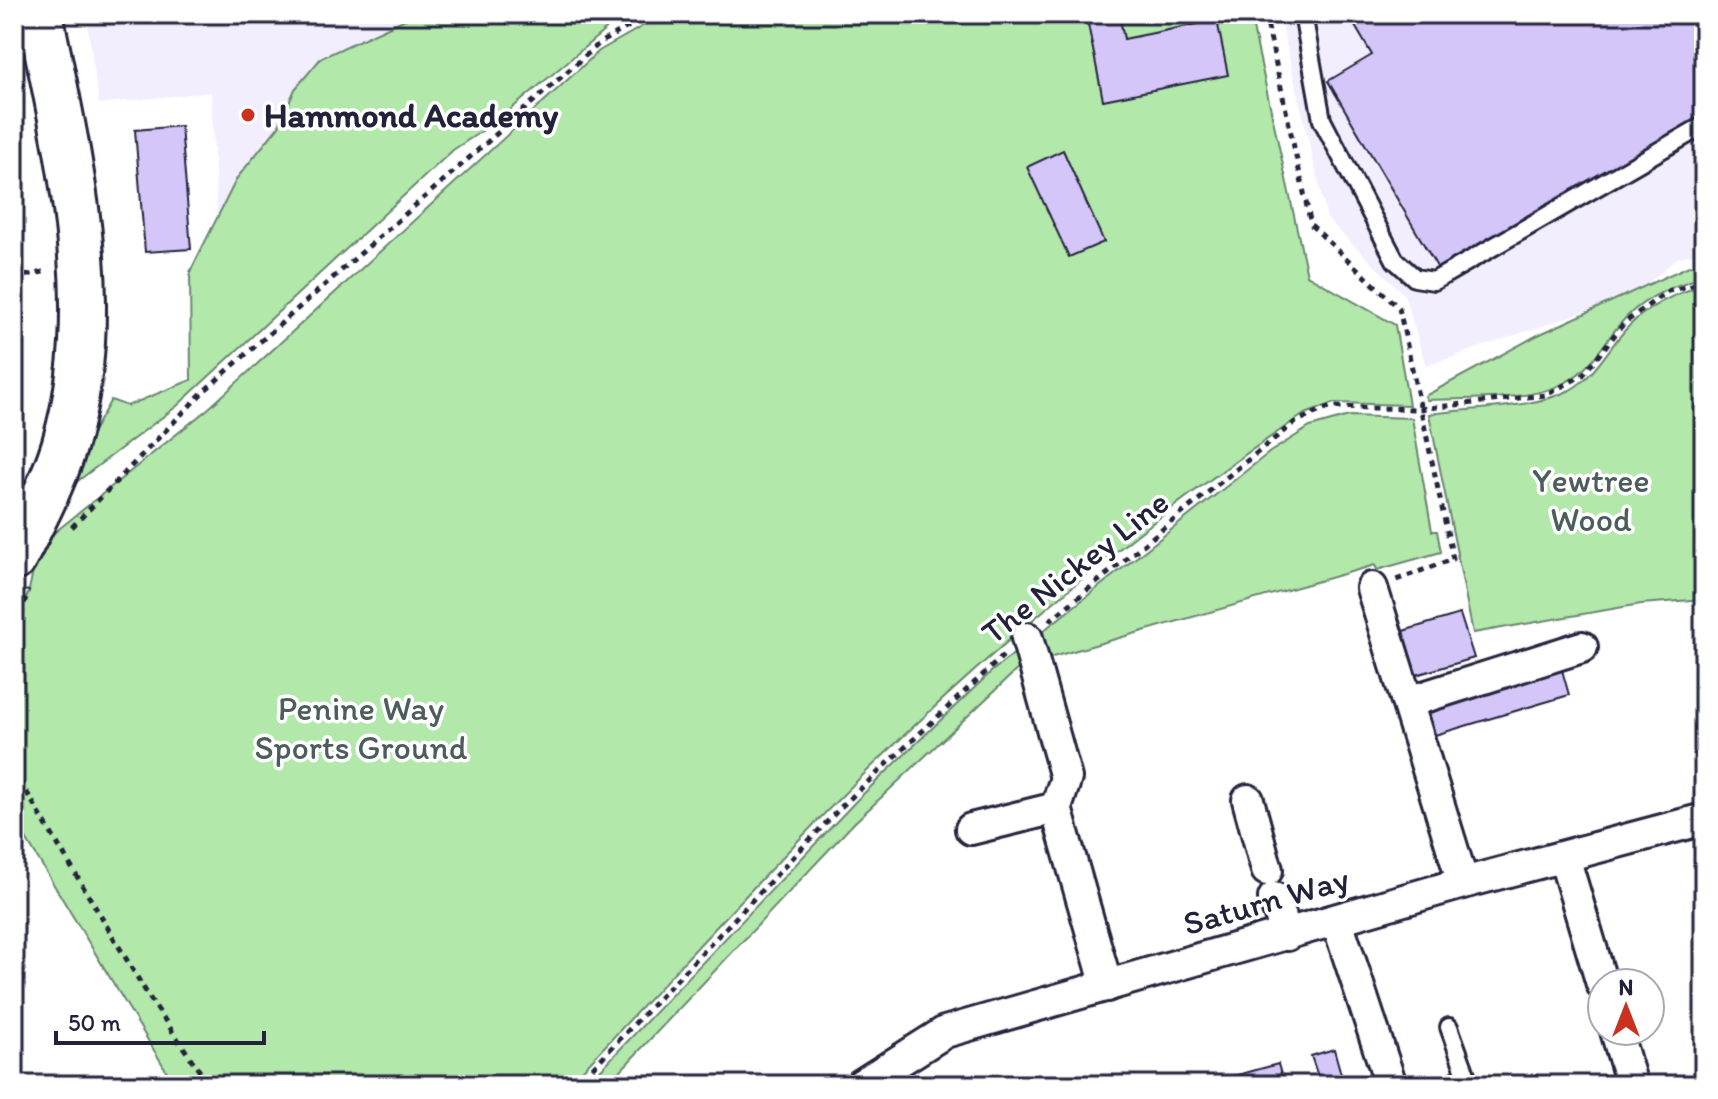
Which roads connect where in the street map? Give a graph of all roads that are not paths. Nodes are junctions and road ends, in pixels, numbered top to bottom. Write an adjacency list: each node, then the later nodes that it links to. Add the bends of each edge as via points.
1 (40, 14): 4 (street, via 68,157 84,277 78,376 64,447)
2 (1303, 14): 3 (lane, via 1322,120 1395,260 1415,278 1434,281)
3 (1704, 125)
4 (23, 568)
5 (1372, 588): 8 (street)
6 (1027, 638): 10 (street, via 1066,778)
7 (1582, 647): 8 (street)
8 (1408, 702): 14 (street)
9 (1248, 800): 16 (street)
10 (1056, 808): 12 (street); 18 (street)
11 (1704, 819): 13 (street, Saturn Way)
12 (971, 829)
13 (1564, 857): 14 (street, Saturn Way); 17 (street)
14 (1463, 883): 15 (street, Saturn Way)
15 (1337, 921): 16 (street, Saturn Way); 23 (street)
16 (1287, 935): 18 (street, Saturn Way)
17 (1597, 967)
18 (1107, 986): 21 (street, Saturn Way, via 945,1032)
19 (1449, 1027): 24 (lane, via 1467,1077)
20 (1621, 1047): 25 (street)
21 (898, 1073): 22 (street, Saturn Way)
22 (861, 1085)
23 (1391, 1085)
24 (1444, 1085)
25 (1632, 1085)

